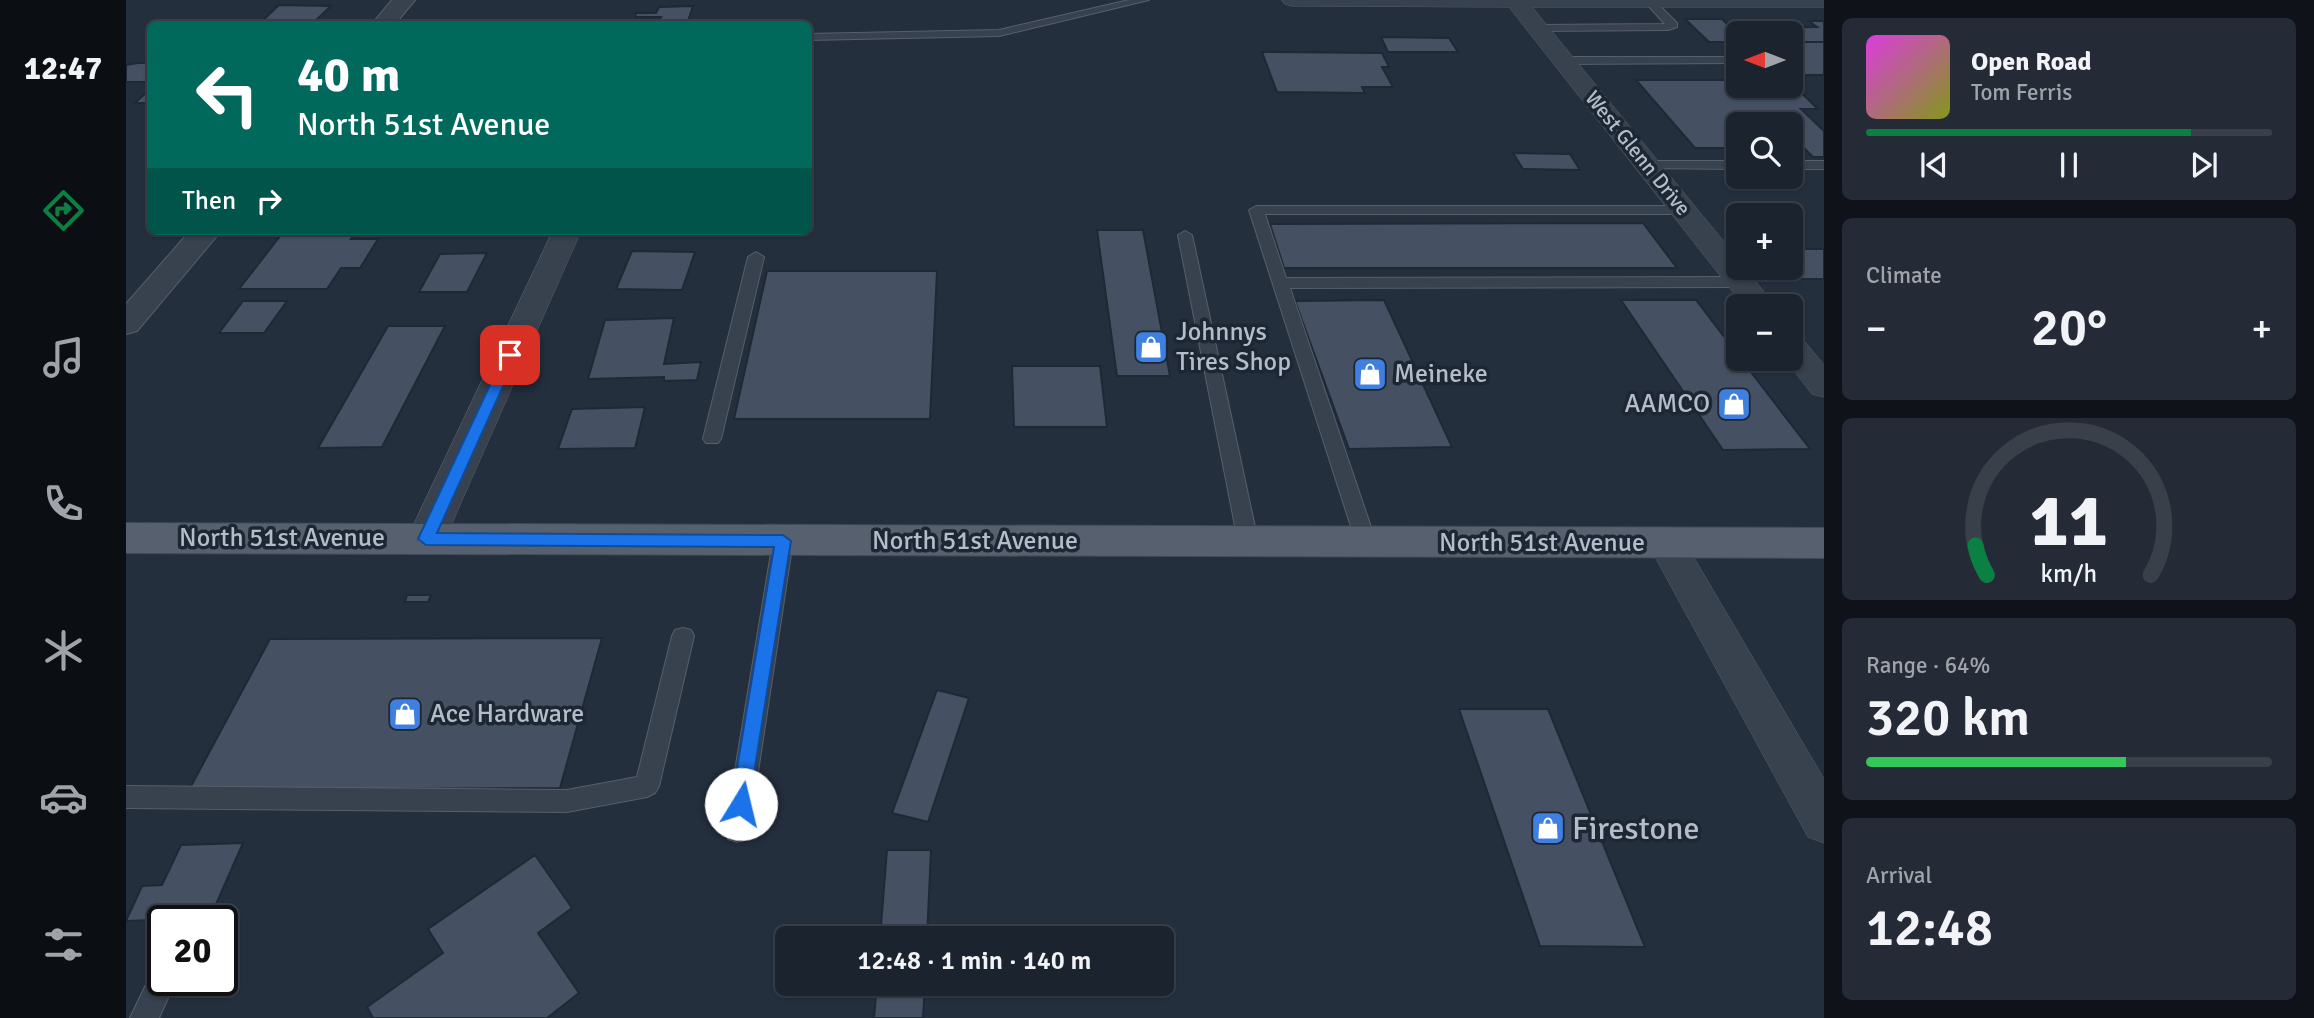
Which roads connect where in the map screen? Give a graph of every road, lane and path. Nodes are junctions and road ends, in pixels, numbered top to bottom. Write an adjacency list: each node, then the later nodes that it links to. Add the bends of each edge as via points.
1 (404, 0): 9 (street)
2 (1144, 0): 11 (lane, via 999,33)
3 (1292, 0): 4 (street)
4 (1515, 0): 5 (street); 10 (street, West Glenn Drive)
5 (1566, 0): 7 (street)
6 (1685, 0): 7 (street); 8 (street)
7 (1648, 1): 10 (lane, via 1673,25)
8 (1824, 1)
9 (386, 21)
10 (1537, 28): 12 (street, West Glenn Drive)
11 (812, 37)
12 (1564, 61): 13 (lane); 14 (street, West Glenn Drive)
13 (1726, 61)
14 (1647, 165): 15 (lane); 18 (street, West Glenn Drive)
15 (1726, 165)
16 (1803, 165): 17 (lane)
17 (1824, 165)
18 (1683, 210): 23 (street, West Glenn Drive); 24 (lane, via 1256,210)
19 (203, 235): 26 (street)
20 (565, 235): 31 (street)
21 (1185, 235): 33 (lane)
22 (756, 257): 29 (lane)
23 (1740, 282): 24 (lane); 25 (street, West Glenn Drive)
24 (1280, 283): 34 (lane)
25 (1750, 294)
26 (126, 324)
27 (1803, 360): 28 (street)
28 (1824, 386)
29 (712, 439)
30 (126, 538): 31 (main road, North 51st Avenue)
31 (426, 539): 32 (main road, North 51st Avenue)
32 (783, 541): 33 (main road, North 51st Avenue); 40 (lane)
33 (1248, 541): 34 (main road, North 51st Avenue)
34 (1366, 542): 36 (main road, North 51st Avenue)
35 (1824, 543): 36 (main road, North 51st Avenue)
36 (1667, 544): 39 (street)
37 (683, 635): 38 (lane, via 647,786 567,801)
38 (126, 797)
39 (1824, 822)
40 (737, 831)
41 (155, 996): 42 (lane)
42 (144, 1018)

